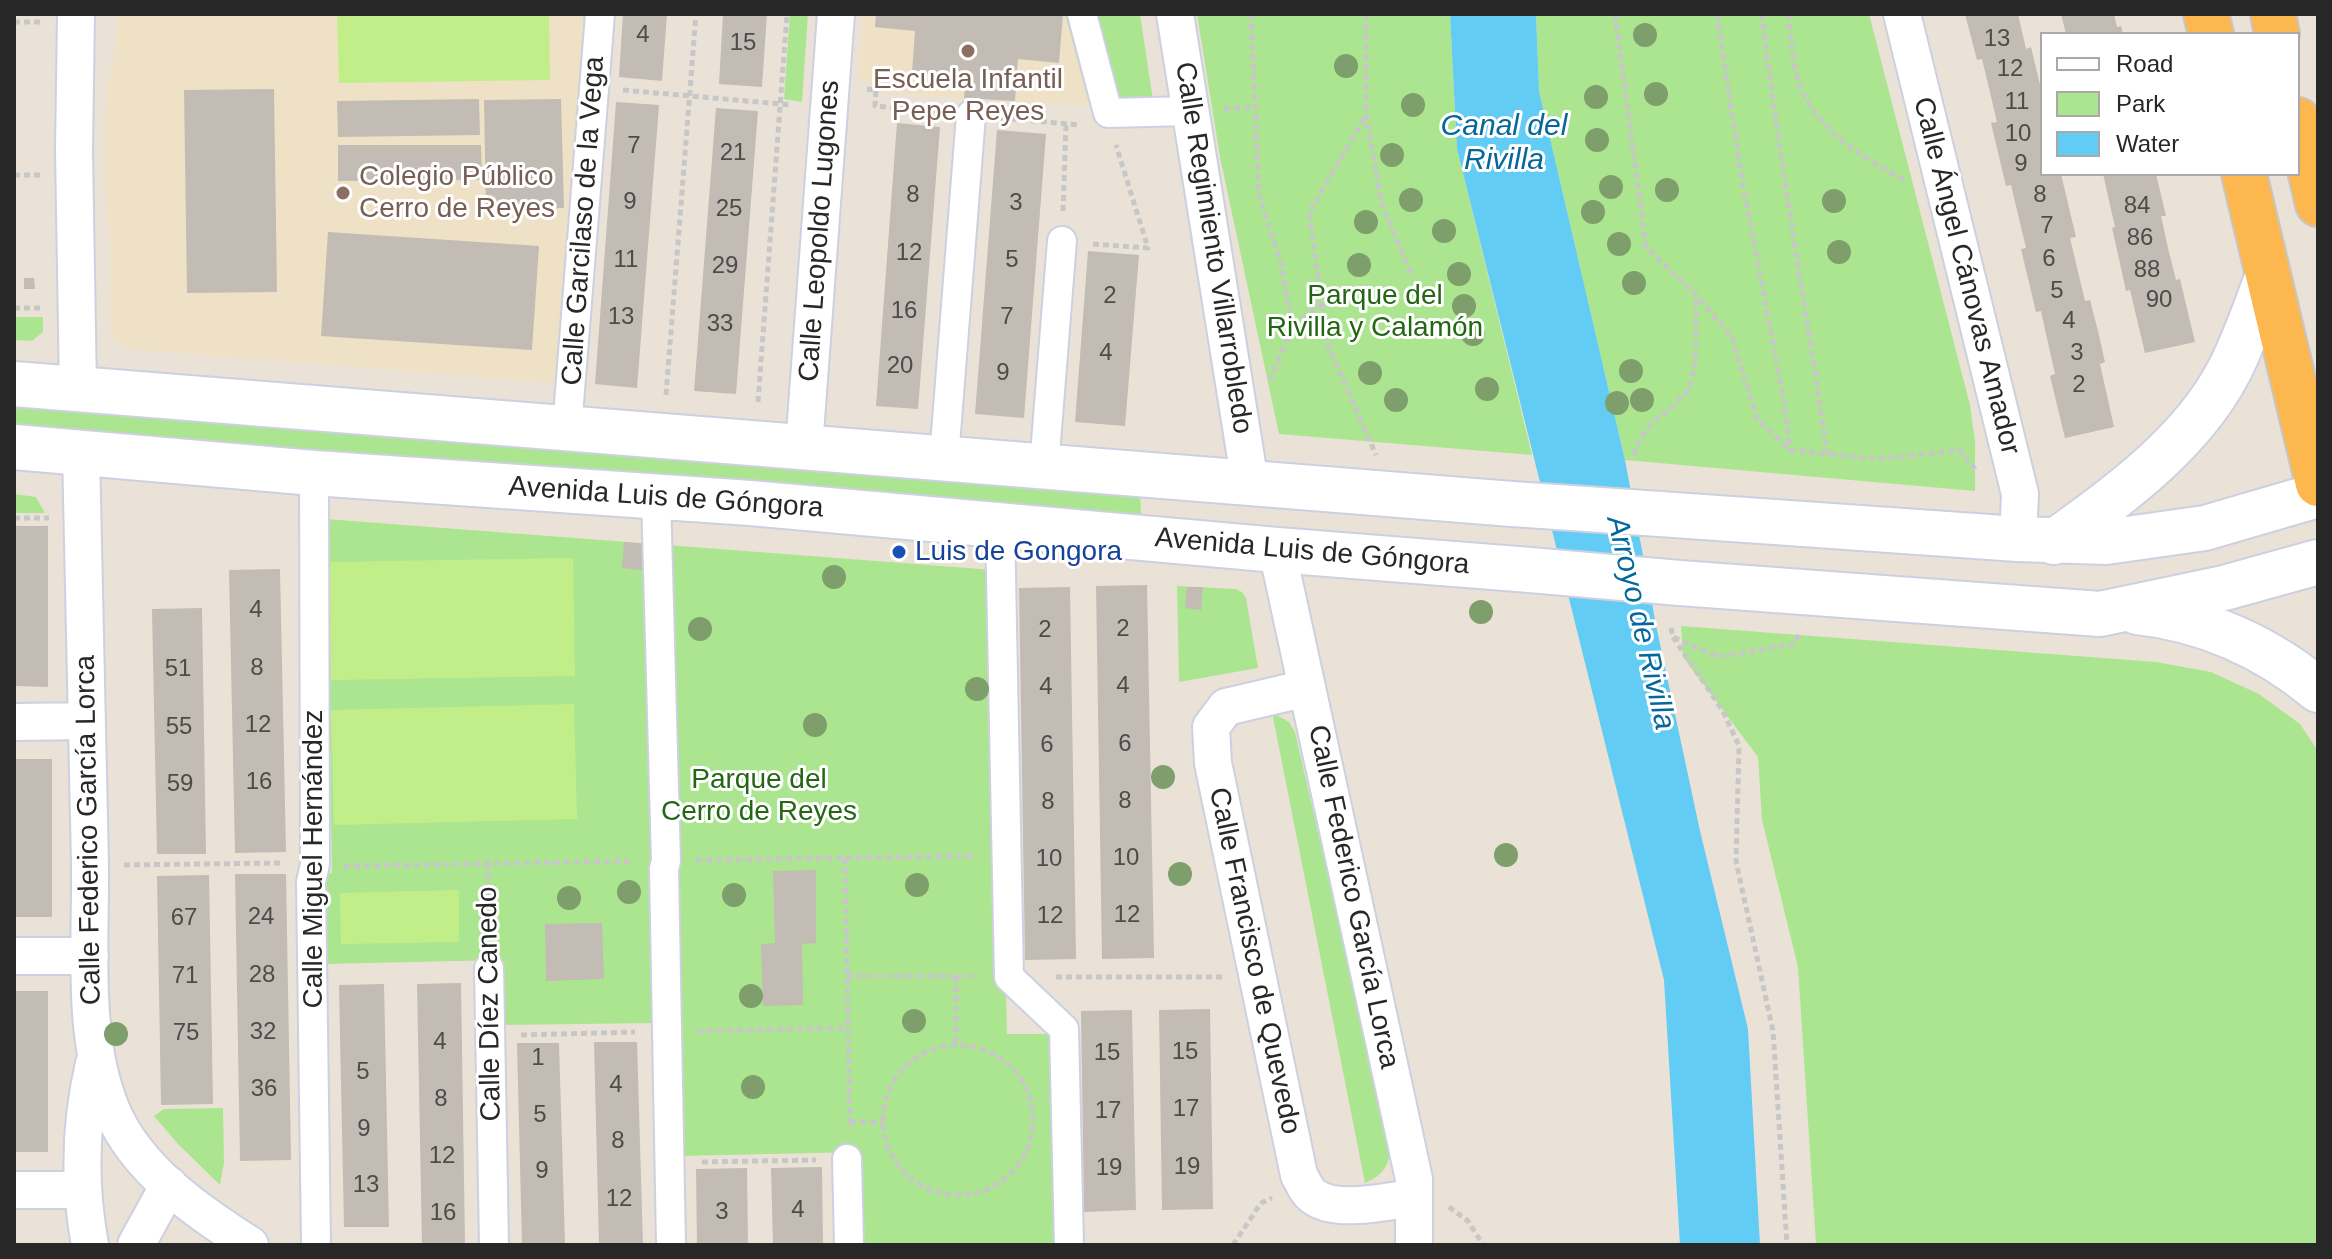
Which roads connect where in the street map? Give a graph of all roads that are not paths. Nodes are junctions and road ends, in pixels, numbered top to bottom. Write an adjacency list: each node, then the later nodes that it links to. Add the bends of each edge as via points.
1 (600, 14): 16 (street, Calle Garcilaso de la Vega)
2 (836, 14): 18 (street, Calle Leopoldo Lugones)
3 (1082, 14): 7 (street, via 1108,113)
4 (1175, 14): 7 (street, Calle Regimiento Villarrobledo)
5 (1902, 14): 28 (street, Calle Ángel Cánovas Amador, via 2020,494)
6 (61, 18): 15 (street, via 74,151)
7 (1191, 111): 23 (street, Calle Regimiento Villarrobledo)
8 (971, 115): 20 (street)
9 (2300, 128): 11 (highway)
10 (2244, 176): 13 (highway)
11 (2318, 204)
12 (1062, 241): 21 (street)
13 (2268, 275): 24 (highway); 28 (main road, via 2228,373 2196,417 2145,472)
14 (14, 384): 15 (main road)
15 (78, 389): 16 (main road)
16 (567, 428): 18 (main road)
17 (14, 447): 19 (main road, Avenida Luis de Góngora)
18 (804, 447): 20 (main road)
19 (81, 451): 22 (main road, Avenida Luis de Góngora); 34 (street, Calle Federico García Lorca)
20 (944, 458): 21 (main road)
21 (1044, 467): 23 (main road)
22 (314, 473): 26 (main road, Avenida Luis de Góngora); 48 (street, Calle Miguel Hernández, via 311,882)
23 (1250, 483): 28 (main road, bridge)
24 (2318, 484)
25 (2318, 495): 28 (main road, via 2205,528 2106,542)
26 (656, 496): 27 (main road, Avenida Luis de Góngora); 50 (street)
27 (1000, 525): 29 (main road, Avenida Luis de Góngora); 52 (street, via 1009,977 1064,1029)
28 (2036, 540)
29 (1277, 550): 31 (main road, Avenida Luis de Góngora, bridge, via 2100,614); 32 (street, Calle Federico García Lorca)
30 (2318, 562): 31 (main road, Avenida Luis de Góngora)
31 (2119, 610): 33 (main road, via 2227,635 2262,650)
32 (1307, 688): 44 (street, Calle Federico García Lorca); 44 (street, Calle Francisco de Quevedo, via 1226,707 1211,727 1219,794 1299,1175 1313,1196 1337,1206)
33 (2318, 690)
34 (87, 721): 35 (street); 37 (street, Calle Federico García Lorca)
35 (14, 722)
36 (14, 956): 37 (street)
37 (90, 956): 39 (street, Calle Federico García Lorca)
38 (489, 968): 49 (street, Calle Díez Canedo)
39 (96, 1055): 41 (street, Calle Federico García Lorca, via 113,1115 140,1157); 43 (street, via 85,1101)
40 (847, 1159): 51 (street)
41 (169, 1185): 46 (street); 47 (street, Calle Federico García Lorca)
42 (14, 1190): 43 (street)
43 (82, 1190): 45 (street)
44 (1414, 1198): 53 (street, Calle Federico García Lorca)
45 (90, 1245)
46 (136, 1245)
47 (250, 1245)
48 (316, 1245)
49 (494, 1245)
50 (671, 1245)
51 (849, 1245)
52 (1069, 1245)
53 (1414, 1245)

